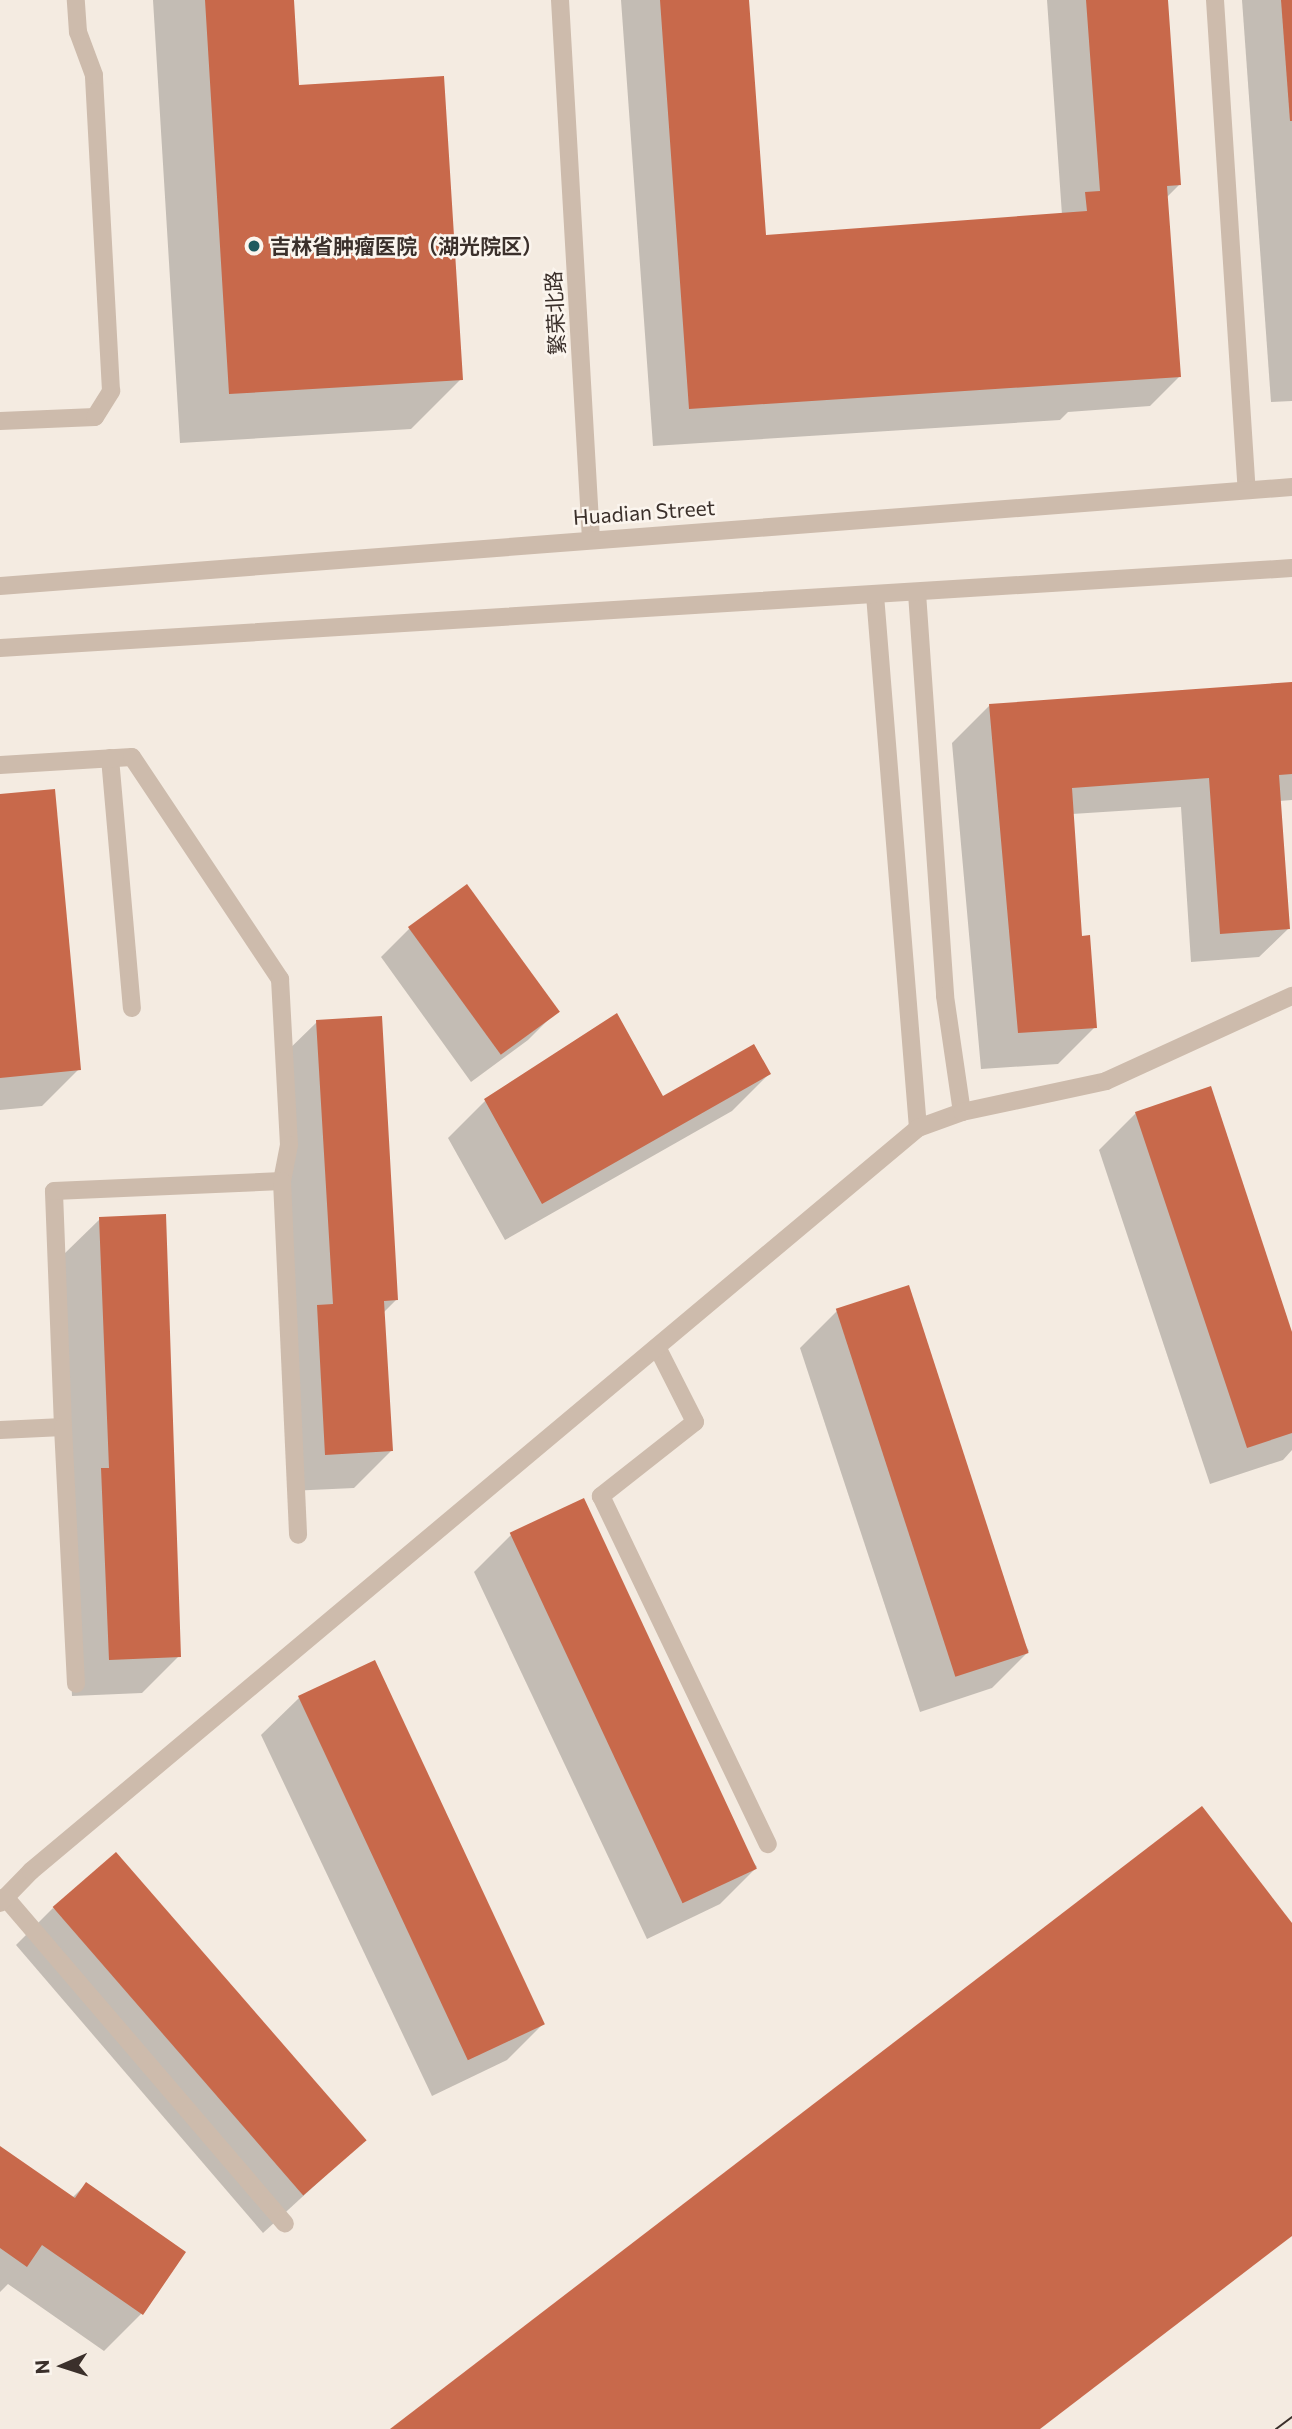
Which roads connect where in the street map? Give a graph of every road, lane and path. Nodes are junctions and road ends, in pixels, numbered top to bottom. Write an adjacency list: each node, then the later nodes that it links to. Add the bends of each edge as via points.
1 (76, 0): 4 (street, via 78,32 94,75 111,391 95,417)
2 (560, 0): 7 (street, 繁荣北路)
3 (1214, 0): 6 (street)
4 (0, 421)
5 (1292, 487): 6 (street, Huadian Street)
6 (1248, 490): 7 (street, Huadian Street)
7 (590, 539): 9 (street, Huadian Street)
8 (1292, 568): 10 (street)
9 (0, 586)
10 (917, 593): 11 (street); 17 (street, via 944,996)
11 (875, 595): 12 (street); 18 (street)
12 (0, 648)
13 (110, 758): 14 (street); 16 (street); 19 (street, via 132,757 280,979 289,1145)
14 (0, 765)
15 (1292, 996): 17 (street, via 1106,1081)
16 (132, 1008)
17 (962, 1112): 18 (street)
18 (918, 1128): 20 (street)
19 (282, 1181): 21 (street, via 54,1191); 23 (street)
20 (657, 1347): 25 (street, via 695,1422 601,1496); 26 (street)
21 (63, 1427): 22 (street); 24 (street)
22 (0, 1430)
23 (298, 1535)
24 (76, 1684)
25 (768, 1844)
26 (3, 1900): 27 (street)
27 (285, 2224)

